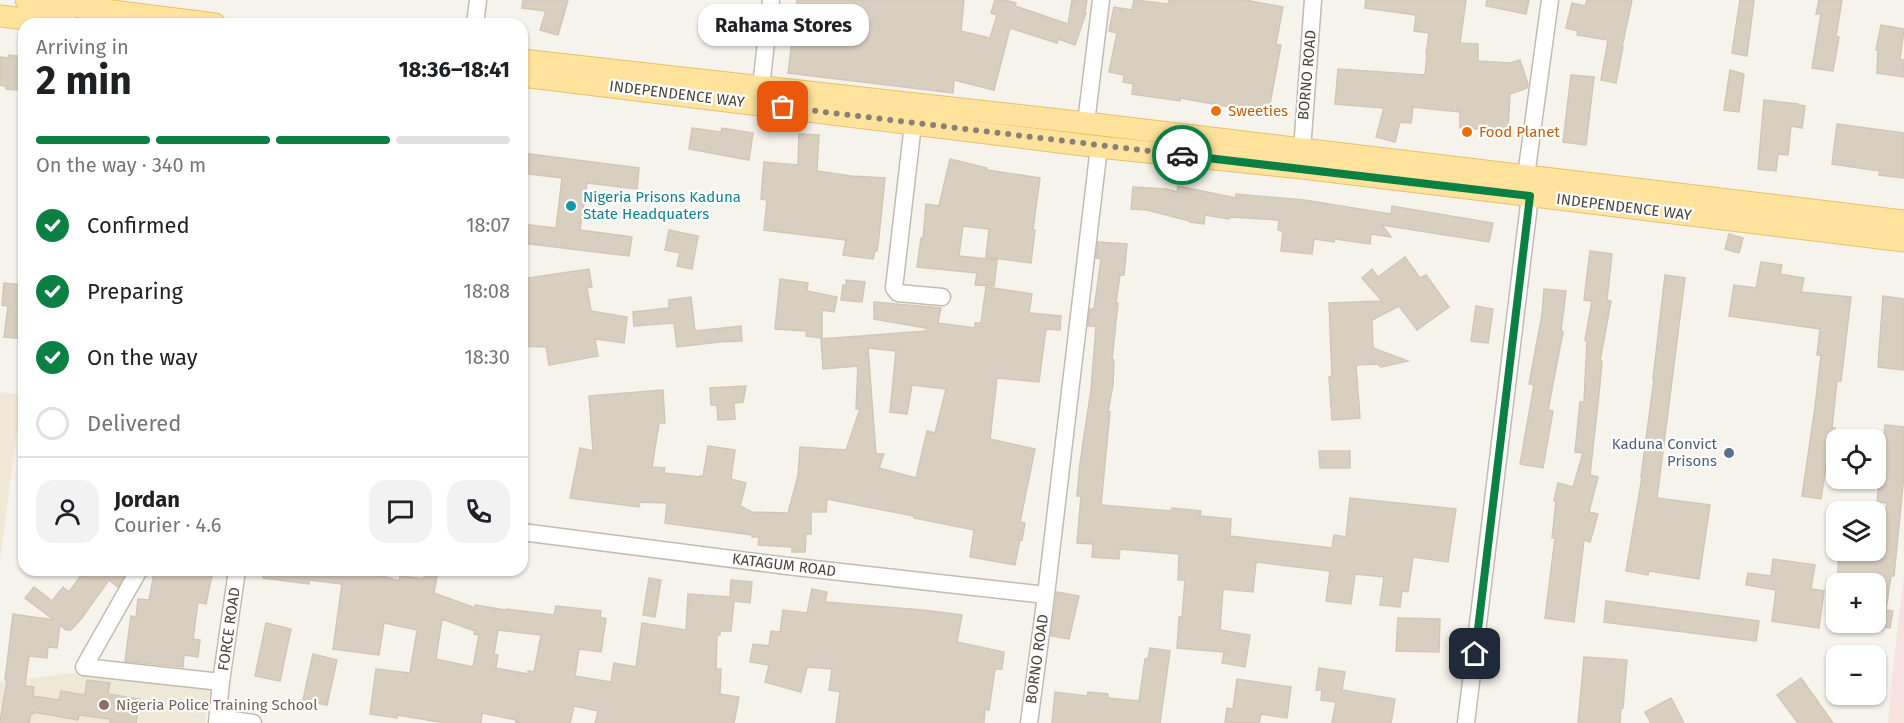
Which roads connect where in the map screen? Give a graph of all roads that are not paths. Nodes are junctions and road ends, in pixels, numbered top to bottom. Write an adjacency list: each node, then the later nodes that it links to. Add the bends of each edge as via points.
1 (26, 0): 9 (main road)
2 (478, 0): 10 (street)
3 (771, 0): 13 (street)
4 (1101, 0): 14 (street)
5 (1313, 0): 17 (street, BORNO ROAD)
6 (1550, 0): 18 (street)
7 (0, 16): 8 (main road)
8 (18, 18)
9 (168, 18)
10 (476, 18)
11 (528, 61): 13 (main road, INDEPENDENCE WAY)
12 (528, 77): 15 (main road, INDEPENDENCE WAY)
13 (761, 86): 14 (main road, INDEPENDENCE WAY)
14 (1086, 123): 17 (main road, INDEPENDENCE WAY)
15 (913, 124): 16 (main road, INDEPENDENCE WAY); 21 (street, via 894,288 898,293)
16 (1099, 147): 18 (main road, INDEPENDENCE WAY); 25 (street, BORNO ROAD)
17 (1302, 150): 18 (main road, INDEPENDENCE WAY)
18 (1528, 186): 19 (main road, INDEPENDENCE WAY); 20 (main road, INDEPENDENCE WAY); 30 (street)
19 (1904, 221)
20 (1904, 241)
21 (942, 297)
22 (528, 533): 25 (street, KATAGUM ROAD)
23 (136, 576): 26 (street, via 84,667)
24 (236, 576): 26 (street, FORCE ROAD)
25 (1046, 595): 29 (street, BORNO ROAD)
26 (221, 682): 27 (street, FORCE ROAD)
27 (218, 721): 28 (street)
28 (254, 723)
29 (1029, 723)
30 (1466, 723)

